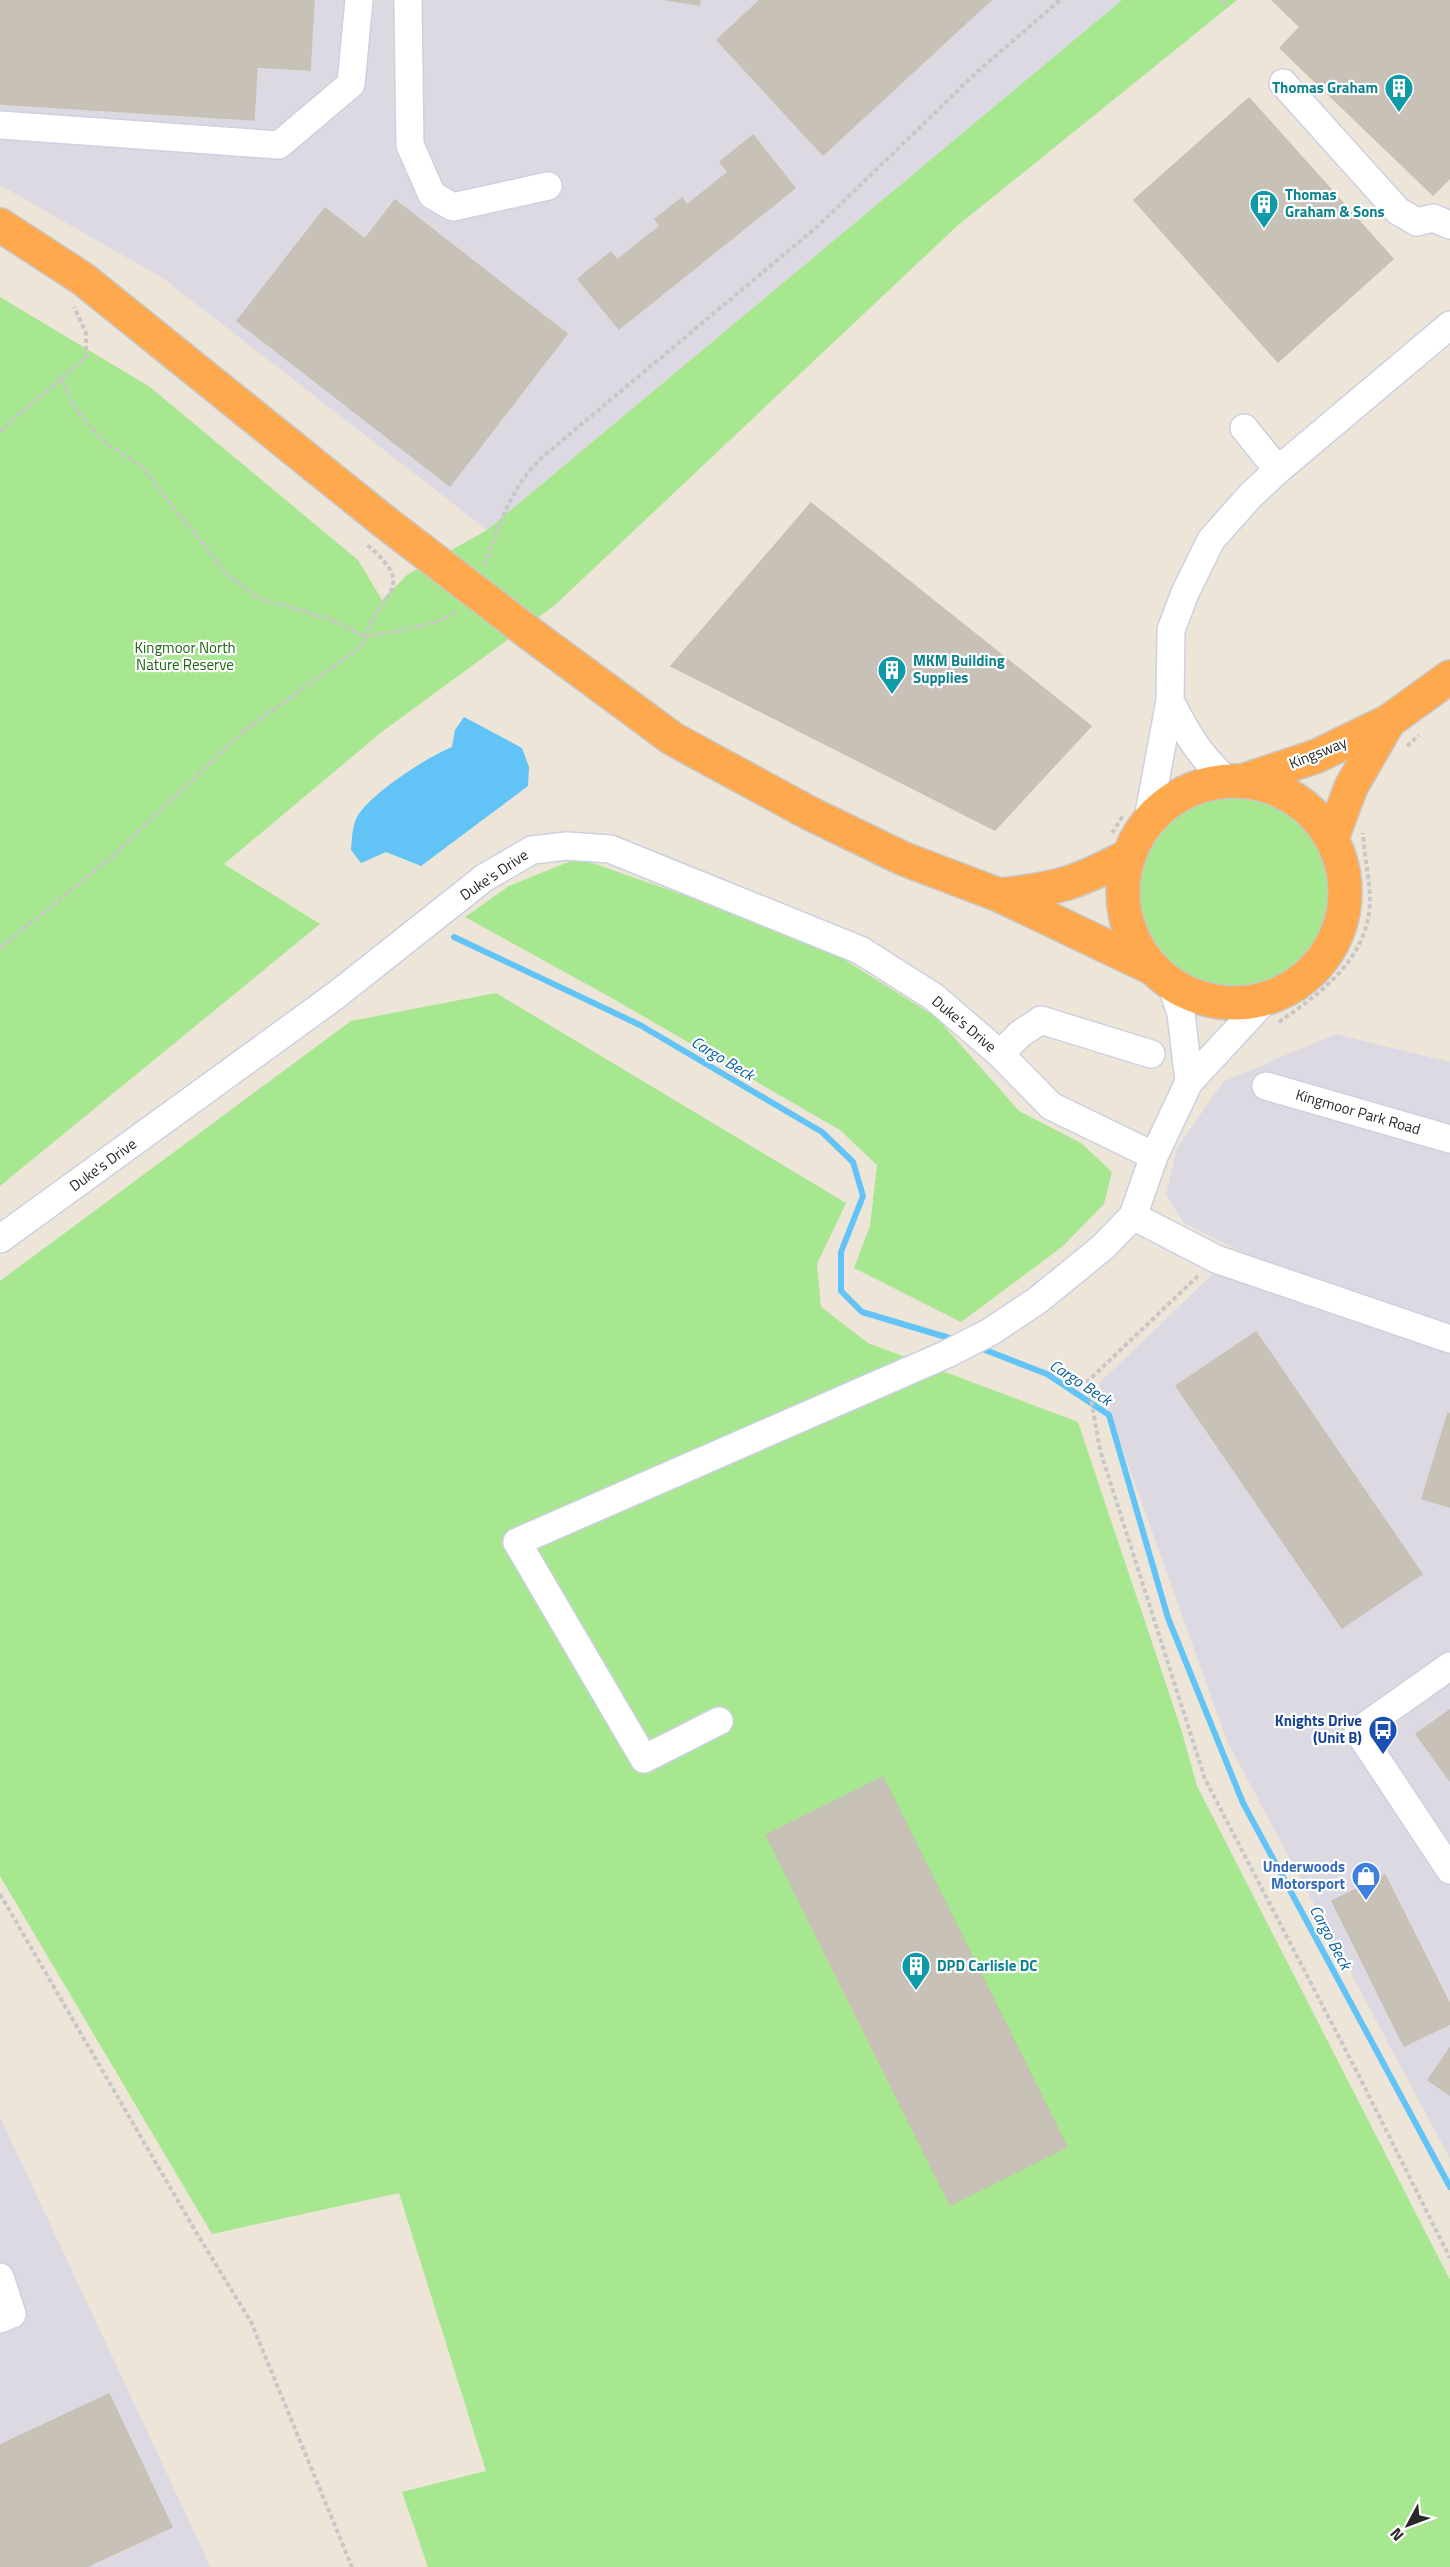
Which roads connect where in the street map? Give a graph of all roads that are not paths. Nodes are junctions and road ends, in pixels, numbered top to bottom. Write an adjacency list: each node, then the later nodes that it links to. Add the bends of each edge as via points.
1 (358, 0): 4 (street, via 351,84 279,145)
2 (408, 0): 5 (street, via 410,145 432,195 453,207)
3 (1283, 83): 7 (street, via 1398,211 1417,222 1433,218)
4 (0, 125)
5 (548, 186)
6 (0, 225): 18 (highway, bridge, via 83,279 369,527 528,632 673,739 904,859)
7 (1450, 225)
8 (1450, 325): 10 (street)
9 (1244, 428): 10 (street)
10 (1278, 470): 12 (street, via 1211,540 1185,593 1171,630)
11 (1450, 676): 13 (highway, Kingsway)
12 (1170, 701): 14 (street, via 1207,763); 15 (street)
13 (1389, 721): 14 (highway, Kingsway, via 1317,756); 16 (highway, Kingsway, via 1355,778)
14 (1236, 780): 15 (highway, Kingsway, via 1200,785 1175,796); 16 (highway, via 1271,786 1296,798)
15 (1148, 819): 17 (highway)
16 (1332, 838): 20 (highway, via 1344,869 1345,902 1338,934 1321,963 1296,985)
17 (1128, 856): 18 (highway, via 1065,886); 19 (highway, via 1122,885 1124,915 1134,942)
18 (999, 895): 19 (highway)
19 (1160, 975): 20 (highway, via 1200,999 1233,1004); 23 (street, via 1181,1013)
20 (1266, 999): 23 (street)
21 (1000, 1054): 22 (street, via 1041,1020); 26 (street, Duke's Drive, via 1051,1107); 28 (street, Duke's Drive, via 934,997 860,950 610,849 567,846 532,850 484,878 325,1003)
22 (1151, 1054)
23 (1189, 1082): 26 (street)
24 (1266, 1086): 25 (street, Kingmoor Park Road)
25 (1450, 1139)
26 (1154, 1156): 27 (street)
27 (1133, 1216): 29 (street, via 1216,1259); 31 (street, via 1056,1285 990,1332 517,1542 644,1758)
28 (0, 1239)
29 (1450, 1339)
30 (1450, 1666): 32 (street, via 1358,1731)
31 (719, 1721)
32 (1450, 1870)
33 (0, 2277): 34 (street, via 12,2314)
34 (0, 2319)

